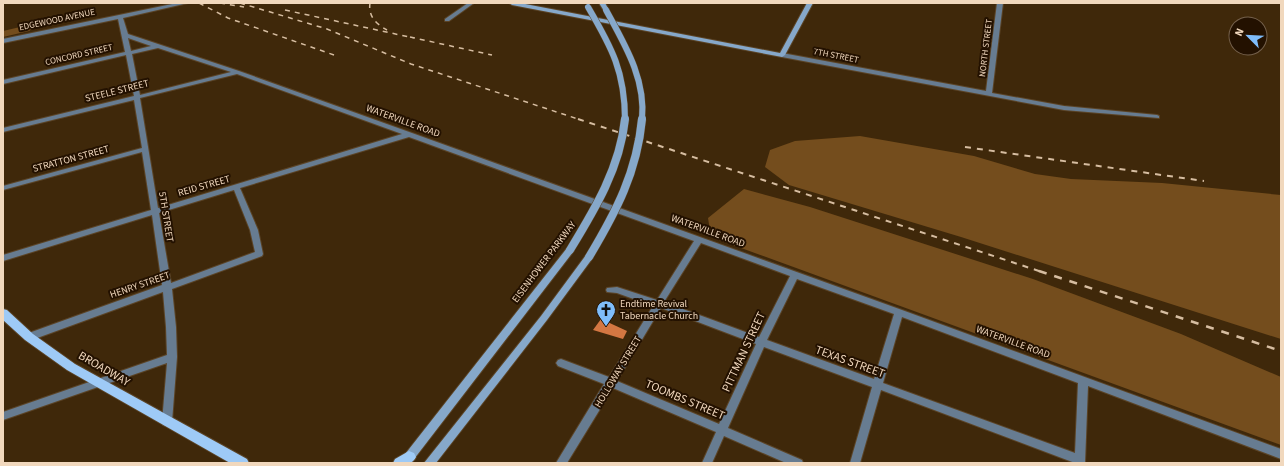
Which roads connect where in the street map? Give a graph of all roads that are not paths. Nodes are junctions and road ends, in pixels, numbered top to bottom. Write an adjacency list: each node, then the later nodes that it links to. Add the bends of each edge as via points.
1 (184, 3): 8 (street, EDGEWOOD AVENUE)
2 (471, 3): 9 (street)
3 (512, 3): 14 (street, 7TH STREET)
4 (602, 3): 49 (street, bridge, via 635,67 642,98 639,150 632,176 609,224 589,257 544,318)
5 (810, 3): 14 (street)
6 (1000, 3): 17 (street, NORTH STREET)
7 (587, 5): 46 (street, EISENHOWER PARKWAY, bridge, via 611,48 620,72 624,95 620,150 611,177 570,250)
8 (120, 17): 10 (street, 5TH STREET); 11 (street, EDGEWOOD AVENUE)
9 (447, 20)
10 (126, 35): 12 (street, WATERVILLE ROAD); 13 (street, 5TH STREET)
11 (3, 41)
12 (158, 46): 13 (street, CONCORD STREET); 15 (street, WATERVILLE ROAD)
13 (129, 53): 16 (street, CONCORD STREET); 18 (street, 5TH STREET)
14 (782, 55): 17 (street, 7TH STREET)
15 (236, 72): 18 (street, STEELE STREET); 21 (street, WATERVILLE ROAD)
16 (3, 82)
17 (989, 94): 19 (street, 7TH STREET, via 1064,108)
18 (137, 97): 20 (street, STEELE STREET); 22 (street, 5TH STREET)
19 (1157, 117)
20 (3, 130)
21 (410, 134): 23 (street, REID STREET); 26 (street, WATERVILLE ROAD)
22 (145, 149): 24 (street, STRATTON STREET); 25 (street, 5TH STREET)
23 (236, 187): 25 (street, REID STREET); 29 (street, HENRY STREET, via 254,230 259,254)
24 (3, 188)
25 (155, 210): 27 (street, REID STREET); 29 (street, 5TH STREET)
26 (699, 239): 28 (street, WATERVILLE ROAD); 31 (street, HOLLOWAY STREET)
27 (3, 258)
28 (795, 274): 32 (street, WATERVILLE ROAD); 35 (street, PITTMAN STREET)
29 (167, 287): 34 (street, HENRY STREET); 36 (street, 5TH STREET, via 172,327)
30 (610, 290): 31 (street, TEXAS STREET)
31 (659, 304): 35 (street, TEXAS STREET); 40 (street, HOLLOWAY STREET)
32 (899, 312): 38 (street, WATERVILLE ROAD); 41 (street)
33 (3, 313): 34 (main road, BROADWAY)
34 (29, 337): 39 (main road, BROADWAY)
35 (761, 343): 41 (street, TEXAS STREET); 44 (street, PITTMAN STREET)
36 (172, 356): 39 (street); 43 (street, 5TH STREET)
37 (561, 363): 40 (street, TOOMBS STREET)
38 (1083, 380): 45 (street, WATERVILLE ROAD); 47 (street)
39 (97, 382): 42 (street); 43 (main road, BROADWAY)
40 (610, 382): 44 (street, TOOMBS STREET); 50 (street, HOLLOWAY STREET)
41 (877, 386): 47 (street, TEXAS STREET); 53 (street)
42 (3, 416)
43 (167, 422): 48 (main road, BROADWAY)
44 (722, 431): 51 (street, PITTMAN STREET); 52 (street, TOOMBS STREET)
45 (1281, 454)
46 (405, 461)
47 (1080, 462)
48 (242, 463)
49 (428, 463)
50 (561, 463)
51 (707, 463)
52 (798, 463)
53 (854, 463)

